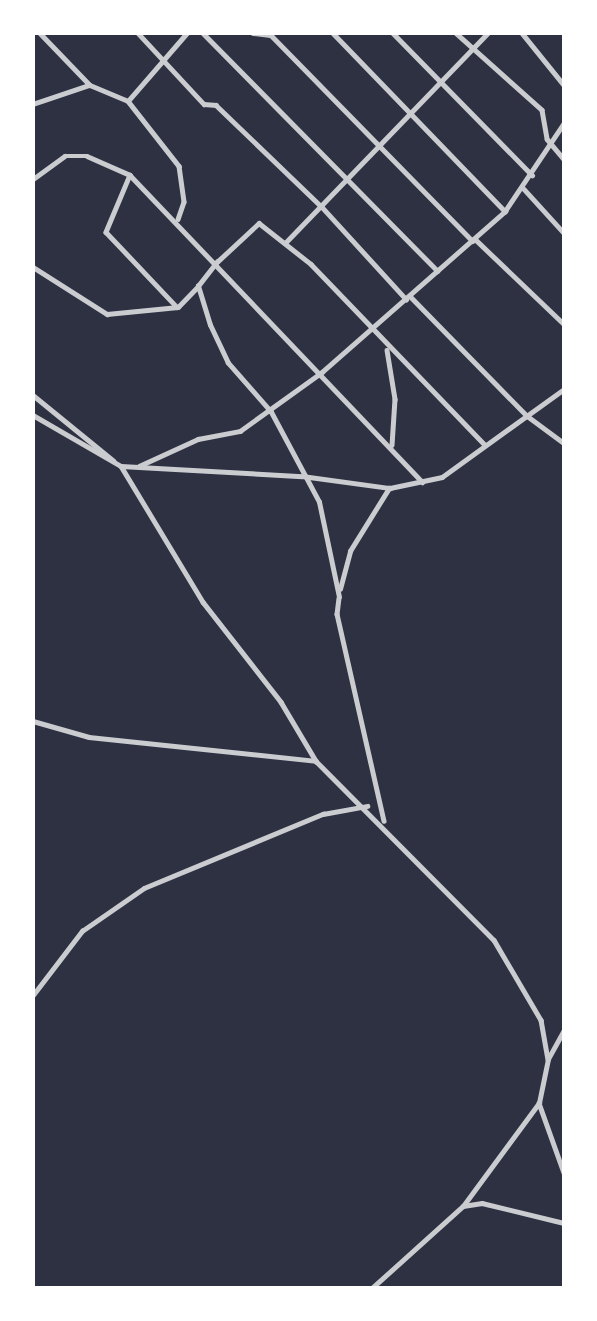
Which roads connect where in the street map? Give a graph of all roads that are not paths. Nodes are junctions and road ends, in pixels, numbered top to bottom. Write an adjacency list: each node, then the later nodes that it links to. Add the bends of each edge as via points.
1 (40, 33): 15 (street)
2 (138, 33): 13 (street)
3 (187, 33): 13 (street)
4 (203, 33): 27 (street)
5 (253, 33): 11 (street)
6 (332, 33): 19 (street)
7 (393, 33): 14 (street)
8 (456, 33): 12 (street)
9 (488, 33): 12 (street)
10 (522, 33): 16 (street)
11 (271, 34): 22 (street)
12 (472, 49): 14 (street); 21 (street, via 497,64 542,110)
13 (166, 62): 17 (street); 29 (street)
14 (440, 81): 19 (street); 24 (street)
15 (90, 85): 17 (street); 18 (street)
16 (564, 85)
17 (128, 101): 31 (street, via 179,166 184,202)
18 (33, 104)
19 (410, 116): 22 (street); 30 (street)
20 (564, 123): 21 (street)
21 (547, 139): 23 (street); 24 (street)
22 (380, 146): 27 (street); 33 (street)
23 (564, 159)
24 (532, 174): 28 (street)
25 (130, 175): 26 (street, via 87,156 65,156); 31 (street); 40 (street, via 107,232)
26 (33, 179)
27 (349, 179): 29 (street); 37 (street)
28 (524, 189): 30 (street); 32 (street)
29 (322, 207): 34 (street); 39 (street)
30 (505, 211): 33 (street)
31 (178, 219): 35 (street)
32 (564, 233)
33 (474, 240): 37 (street); 41 (street)
34 (285, 243): 35 (street, via 259,223); 42 (street, via 336,289)
35 (217, 262): 38 (street); 44 (street)
36 (33, 267): 40 (street, via 107,314)
37 (438, 271): 39 (street)
38 (198, 286): 40 (street); 47 (street, via 228,363)
39 (408, 298): 42 (street); 49 (street)
40 (178, 307)
41 (564, 324)
42 (368, 330): 43 (street); 44 (street)
43 (387, 349): 51 (street); 52 (street, via 395,399)
44 (322, 372): 47 (street); 52 (street)
45 (564, 388): 49 (street)
46 (33, 395): 53 (street)
47 (271, 412): 54 (street, via 240,431 198,439); 55 (street)
48 (33, 415): 53 (street)
49 (526, 415): 50 (street); 51 (street)
50 (564, 443)
51 (484, 444): 56 (street, via 442,477)
52 (392, 446): 56 (street)
53 (121, 466): 54 (street); 60 (street, via 197,592 281,702)
54 (138, 466): 55 (street, via 194,475)
55 (302, 476): 57 (street); 58 (street, via 329,533)
56 (423, 482): 57 (street)
57 (390, 488): 58 (street, via 350,551)
58 (339, 597): 62 (street, via 337,614)
59 (33, 721): 60 (street, via 118,741)
60 (316, 761): 61 (street)
61 (368, 806): 62 (street); 63 (street, via 323,814 144,888 82,931)
62 (385, 825): 65 (street, via 494,940 541,1020)
63 (33, 995)
64 (564, 1030): 65 (street)
65 (548, 1059): 66 (street)
66 (539, 1103): 67 (street); 68 (street)
67 (564, 1173)
68 (463, 1206): 69 (street, via 482,1203); 70 (street)
69 (564, 1223)
70 (372, 1288)

